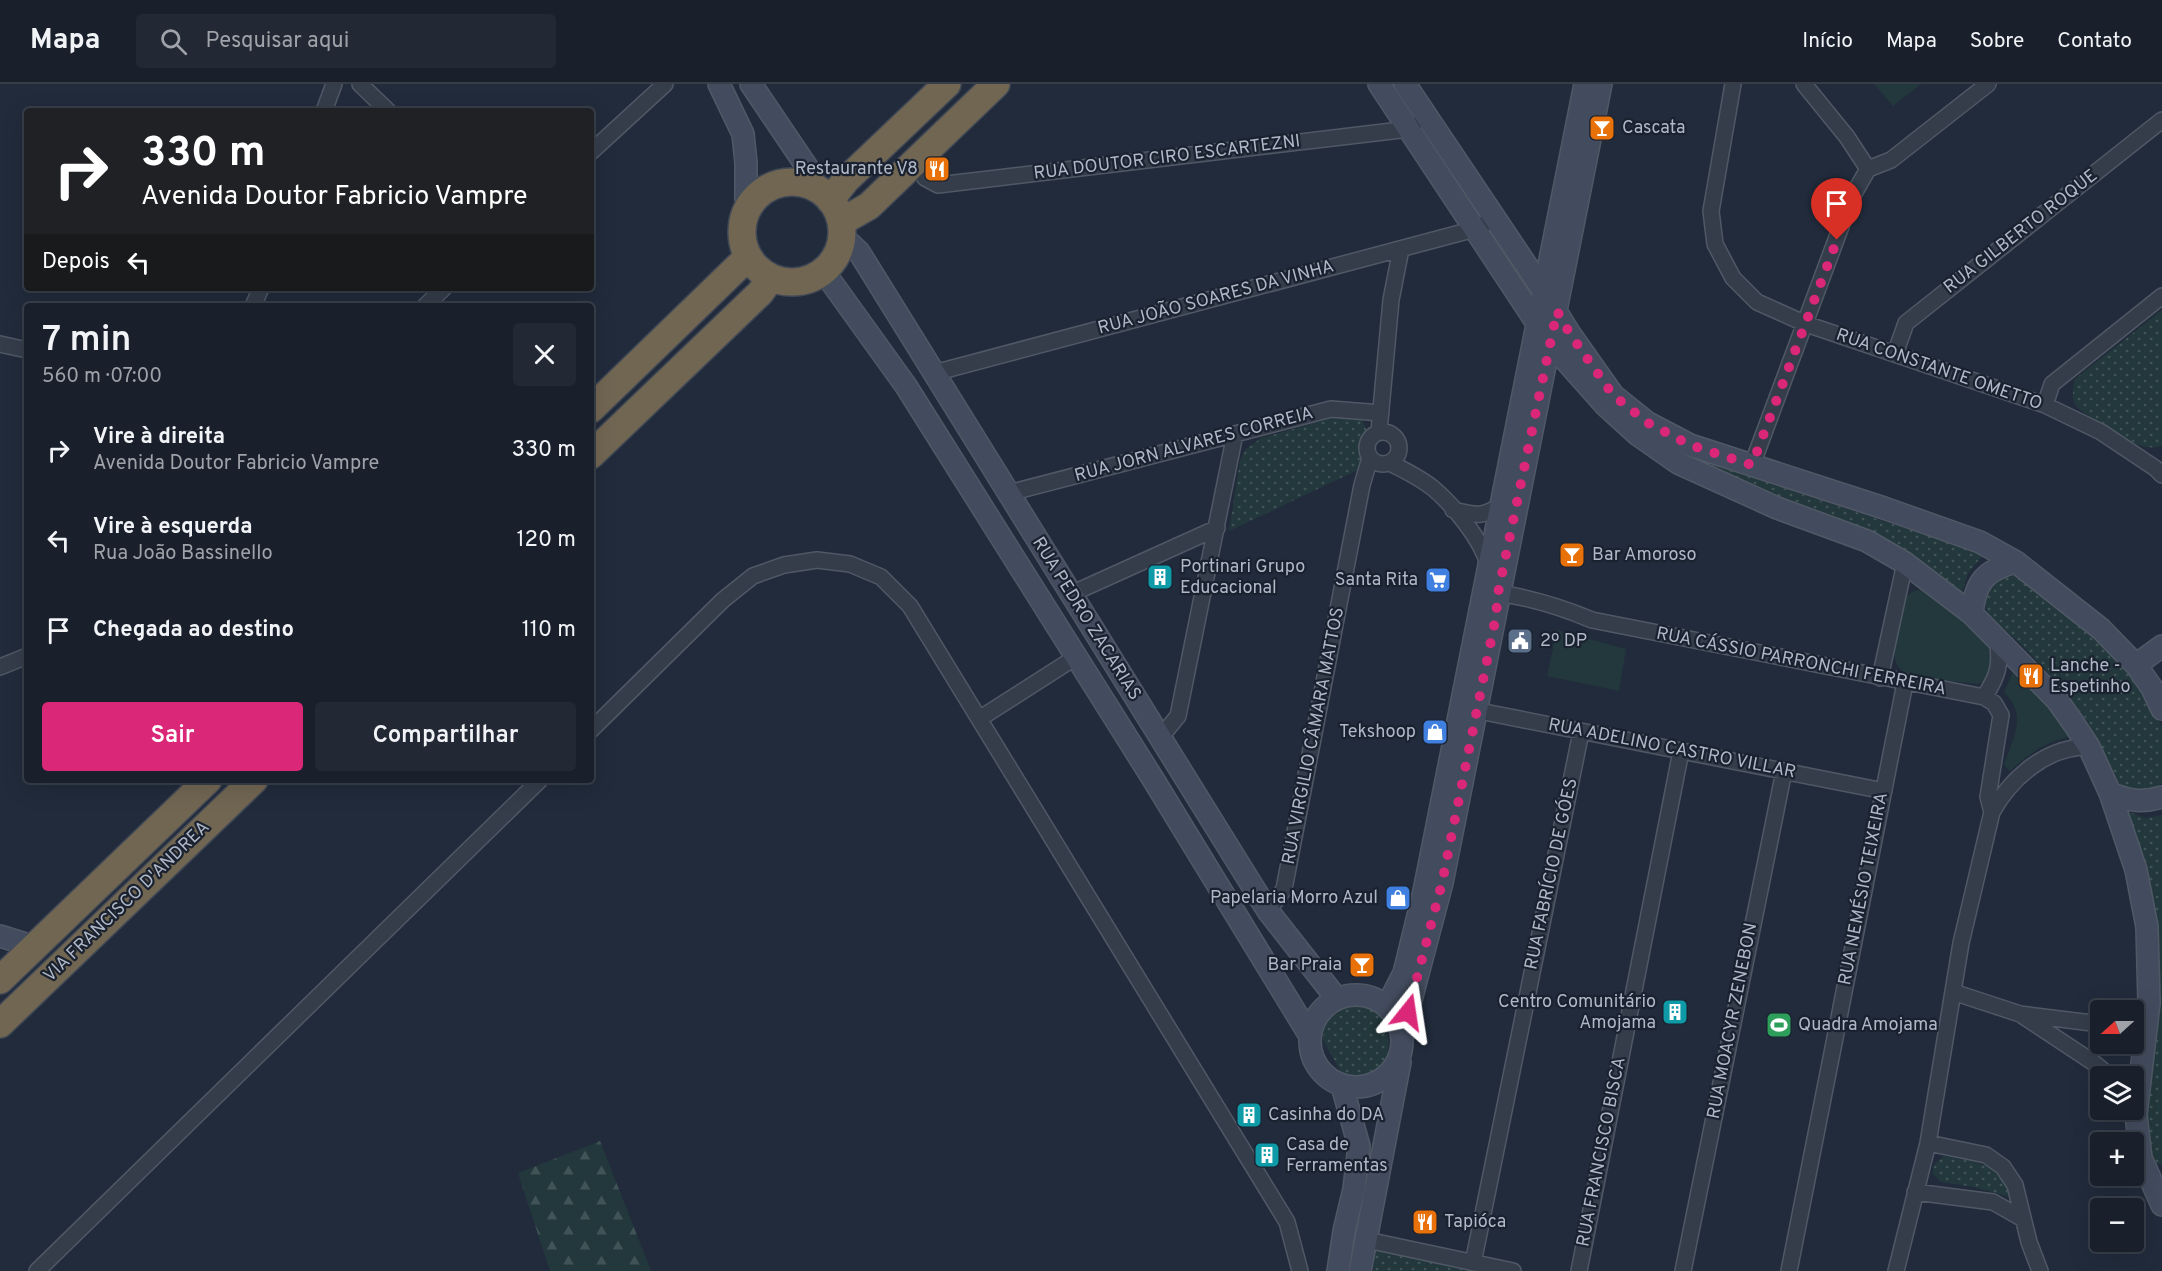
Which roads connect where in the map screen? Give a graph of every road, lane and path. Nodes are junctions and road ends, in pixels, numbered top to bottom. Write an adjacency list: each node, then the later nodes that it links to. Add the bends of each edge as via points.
1 (334, 84): 15 (street)
2 (360, 84): 16 (street)
3 (665, 84): 20 (street)
4 (718, 84): 23 (street, via 742,134 747,163)
5 (751, 84): 24 (street, RUA PEDRO ZACARIAS)
6 (947, 84): 24 (highway, via 846,180)
7 (1379, 84): 19 (street)
8 (1406, 84): 17 (street)
9 (1585, 84): 31 (street)
10 (1601, 84): 35 (street)
11 (1733, 84): 37 (street, RUA CONSTANTE OMETTO, via 1711,211 1715,244 1733,278 1757,302)
12 (1804, 84): 22 (street)
13 (1988, 84): 22 (street, via 1891,160)
14 (988, 86): 21 (highway)
15 (325, 108)
16 (385, 108)
17 (1428, 117): 19 (street, RUA DOUTOR CIRO ESCARTEZNI); 25 (street)
18 (2162, 120): 41 (street, RUA GILBERTO ROQUE, via 1906,323)
19 (1409, 129): 21 (street, RUA DOUTOR CIRO ESCARTEZNI, via 938,185 925,178); 26 (street)
20 (594, 149)
21 (916, 160): 24 (highway, via 869,206)
22 (1868, 169): 37 (street, via 1852,197)
23 (746, 211): 24 (highway, via 755,197 785,182 801,183); 28 (highway, via 742,242)
24 (832, 211): 29 (highway, via 839,249); 42 (street, RUA PEDRO ZACARIAS)
25 (1495, 218): 26 (street, RUA JOÃO SOARES DA VINHA); 31 (street)
26 (1475, 229): 27 (street, RUA JOÃO SOARES DA VINHA); 36 (street)
27 (1401, 249): 42 (street, RUA JOÃO SOARES DA VINHA); 45 (street, via 1391,300)
28 (748, 257): 30 (highway); 44 (highway)
29 (822, 272): 30 (highway, via 806,280 788,282); 65 (street, RUA PEDRO ZACARIAS, via 906,386)
30 (771, 278): 48 (highway)
31 (1543, 290): 35 (street); 36 (street)
32 (441, 291): 34 (street)
33 (2162, 296): 43 (street, via 2052,384)
34 (428, 303)
35 (1557, 311): 38 (street); 50 (street, via 1613,395 1648,423 1690,445)
36 (1537, 322): 38 (street); 53 (street)
37 (1806, 324): 41 (street, RUA CONSTANTE OMETTO); 50 (street)
38 (1550, 343): 57 (street, via 1605,405 1678,463 1777,508 1867,541); 59 (street)
39 (0, 344): 40 (street)
40 (24, 349)
41 (1895, 354): 43 (street, RUA CONSTANTE OMETTO)
42 (934, 373): 52 (street, RUA PEDRO ZACARIAS)
43 (2045, 405): 51 (street, RUA CONSTANTE OMETTO, via 2101,432)
44 (594, 406)
45 (1381, 413): 46 (street); 47 (street, RUA JORN ALVARES CORREIA, via 1331,409)
46 (1383, 431): 49 (street, via 1396,437 1400,446); 49 (street, via 1370,438 1366,448)
47 (1235, 434): 52 (street, RUA JORN ALVARES CORREIA); 55 (street)
48 (594, 452)
49 (1385, 460): 54 (street, via 1436,490); 88 (street, RUA VIRGILIO CÂMARA MATTOS, via 1362,485 1284,889)
50 (1752, 465): 56 (street, via 1980,542)
51 (2160, 469)
52 (1008, 493): 60 (street, RUA PEDRO ZACARIAS)
53 (1501, 505): 54 (street, via 1477,515); 58 (street)
54 (1454, 510): 58 (street, via 1484,549)
55 (1216, 528): 60 (street); 77 (street, via 1179,716)
56 (2016, 562): 61 (street, via 1998,567 1983,578 1974,595); 66 (street, via 2101,629)
57 (1905, 563): 61 (street); 68 (street)
58 (1489, 567): 72 (street)
59 (1498, 593): 68 (street, RUA CÁSSIO PARRONCHI FERREIRA, via 1540,601 1592,620); 72 (street)
60 (1071, 594): 77 (street, RUA PEDRO ZACARIAS)
61 (1972, 614): 62 (street)
62 (1997, 638): 71 (street, via 2000,659 1996,680); 78 (street, via 2057,700)
63 (2162, 646): 66 (street)
64 (24, 657): 67 (street)
65 (1076, 657): 74 (street); 99 (street, RUA PEDRO ZACARIAS)
66 (2136, 665): 70 (street)
67 (0, 667)
68 (1880, 678): 69 (street, RUA CÁSSIO PARRONCHI FERREIRA)
69 (1905, 683): 71 (street, RUA CÁSSIO PARRONCHI FERREIRA); 84 (street, RUA NEMÉSIO TEIXEIRA)
70 (2157, 684): 73 (street)
71 (1984, 697): 87 (street, via 1994,703 2001,715 1988,797)
72 (1469, 709): 76 (street, RUA ADELINO CASTRO VILLAR); 95 (street, via 1407,963); 100 (street, via 1442,883)
73 (2162, 709)
74 (979, 719): 75 (street, via 910,606 881,576 850,564 817,560 784,565 753,576 723,600); 114 (street, via 1287,1222)
75 (594, 727)
76 (1581, 732): 79 (street, RUA ADELINO CASTRO VILLAR); 112 (street, RUA FABRÍCIO DE GÓES)
77 (1160, 738): 88 (street, RUA PEDRO ZACARIAS)
78 (2088, 747): 85 (street); 87 (street, via 2074,746 2054,754 2021,774)
79 (1681, 751): 80 (street, RUA ADELINO CASTRO VILLAR); 118 (street, RUA FRANCISCO BISCA)
80 (1784, 771): 84 (street, RUA ADELINO CASTRO VILLAR); 119 (street, RUA MOACYR ZENEBON)
81 (205, 783): 90 (highway, VIA FRANCISCO D'ANDREA)
82 (251, 783): 98 (highway, VIA FRANCISCO D'ANDREA)
83 (537, 783): 113 (street)
84 (1884, 791): 120 (street, RUA NEMÉSIO TEIXEIRA)
85 (2110, 793): 86 (street, via 2126,800 2148,801); 94 (street, via 2136,870 2147,927)
86 (2162, 796)
87 (1992, 812): 92 (street)
88 (1268, 911): 93 (street, RUA PEDRO ZACARIAS)
89 (0, 936): 90 (street)
90 (35, 947): 91 (highway, VIA FRANCISCO D'ANDREA)
91 (0, 980)
92 (1953, 992): 96 (street); 103 (street)
93 (1337, 999): 95 (street, via 1363,995); 99 (street, via 1314,1021)
94 (2142, 1000)
95 (1387, 1006): 100 (street, via 1397,1019)
96 (2020, 1014): 97 (street); 101 (street)
97 (2090, 1023)
98 (0, 1024)
99 (1310, 1036): 102 (street, via 1311,1052 1318,1067)
100 (1402, 1041): 102 (street, via 1397,1065 1387,1077 1358,1088); 111 (street)
101 (2098, 1066)
102 (1342, 1086): 107 (street, via 1359,1146)
103 (1928, 1143): 108 (street); 110 (street, via 1986,1155 2003,1167 2014,1185)
104 (2144, 1160): 106 (street)
105 (2144, 1165): 109 (street)
106 (2162, 1169)
107 (1354, 1189): 111 (street, via 1355,1229); 115 (street)
108 (1915, 1192): 110 (street, via 1993,1202); 121 (street)
109 (2162, 1205)
110 (2023, 1219): 122 (street)
111 (1366, 1240): 112 (street); 116 (street)
112 (1473, 1263): 117 (street)
113 (36, 1271)
114 (1300, 1271)
115 (1338, 1271)
116 (1360, 1271)
117 (1513, 1271)
118 (1579, 1271)
119 (1683, 1271)
120 (1789, 1271)
121 (1896, 1271)
122 (2040, 1271)

